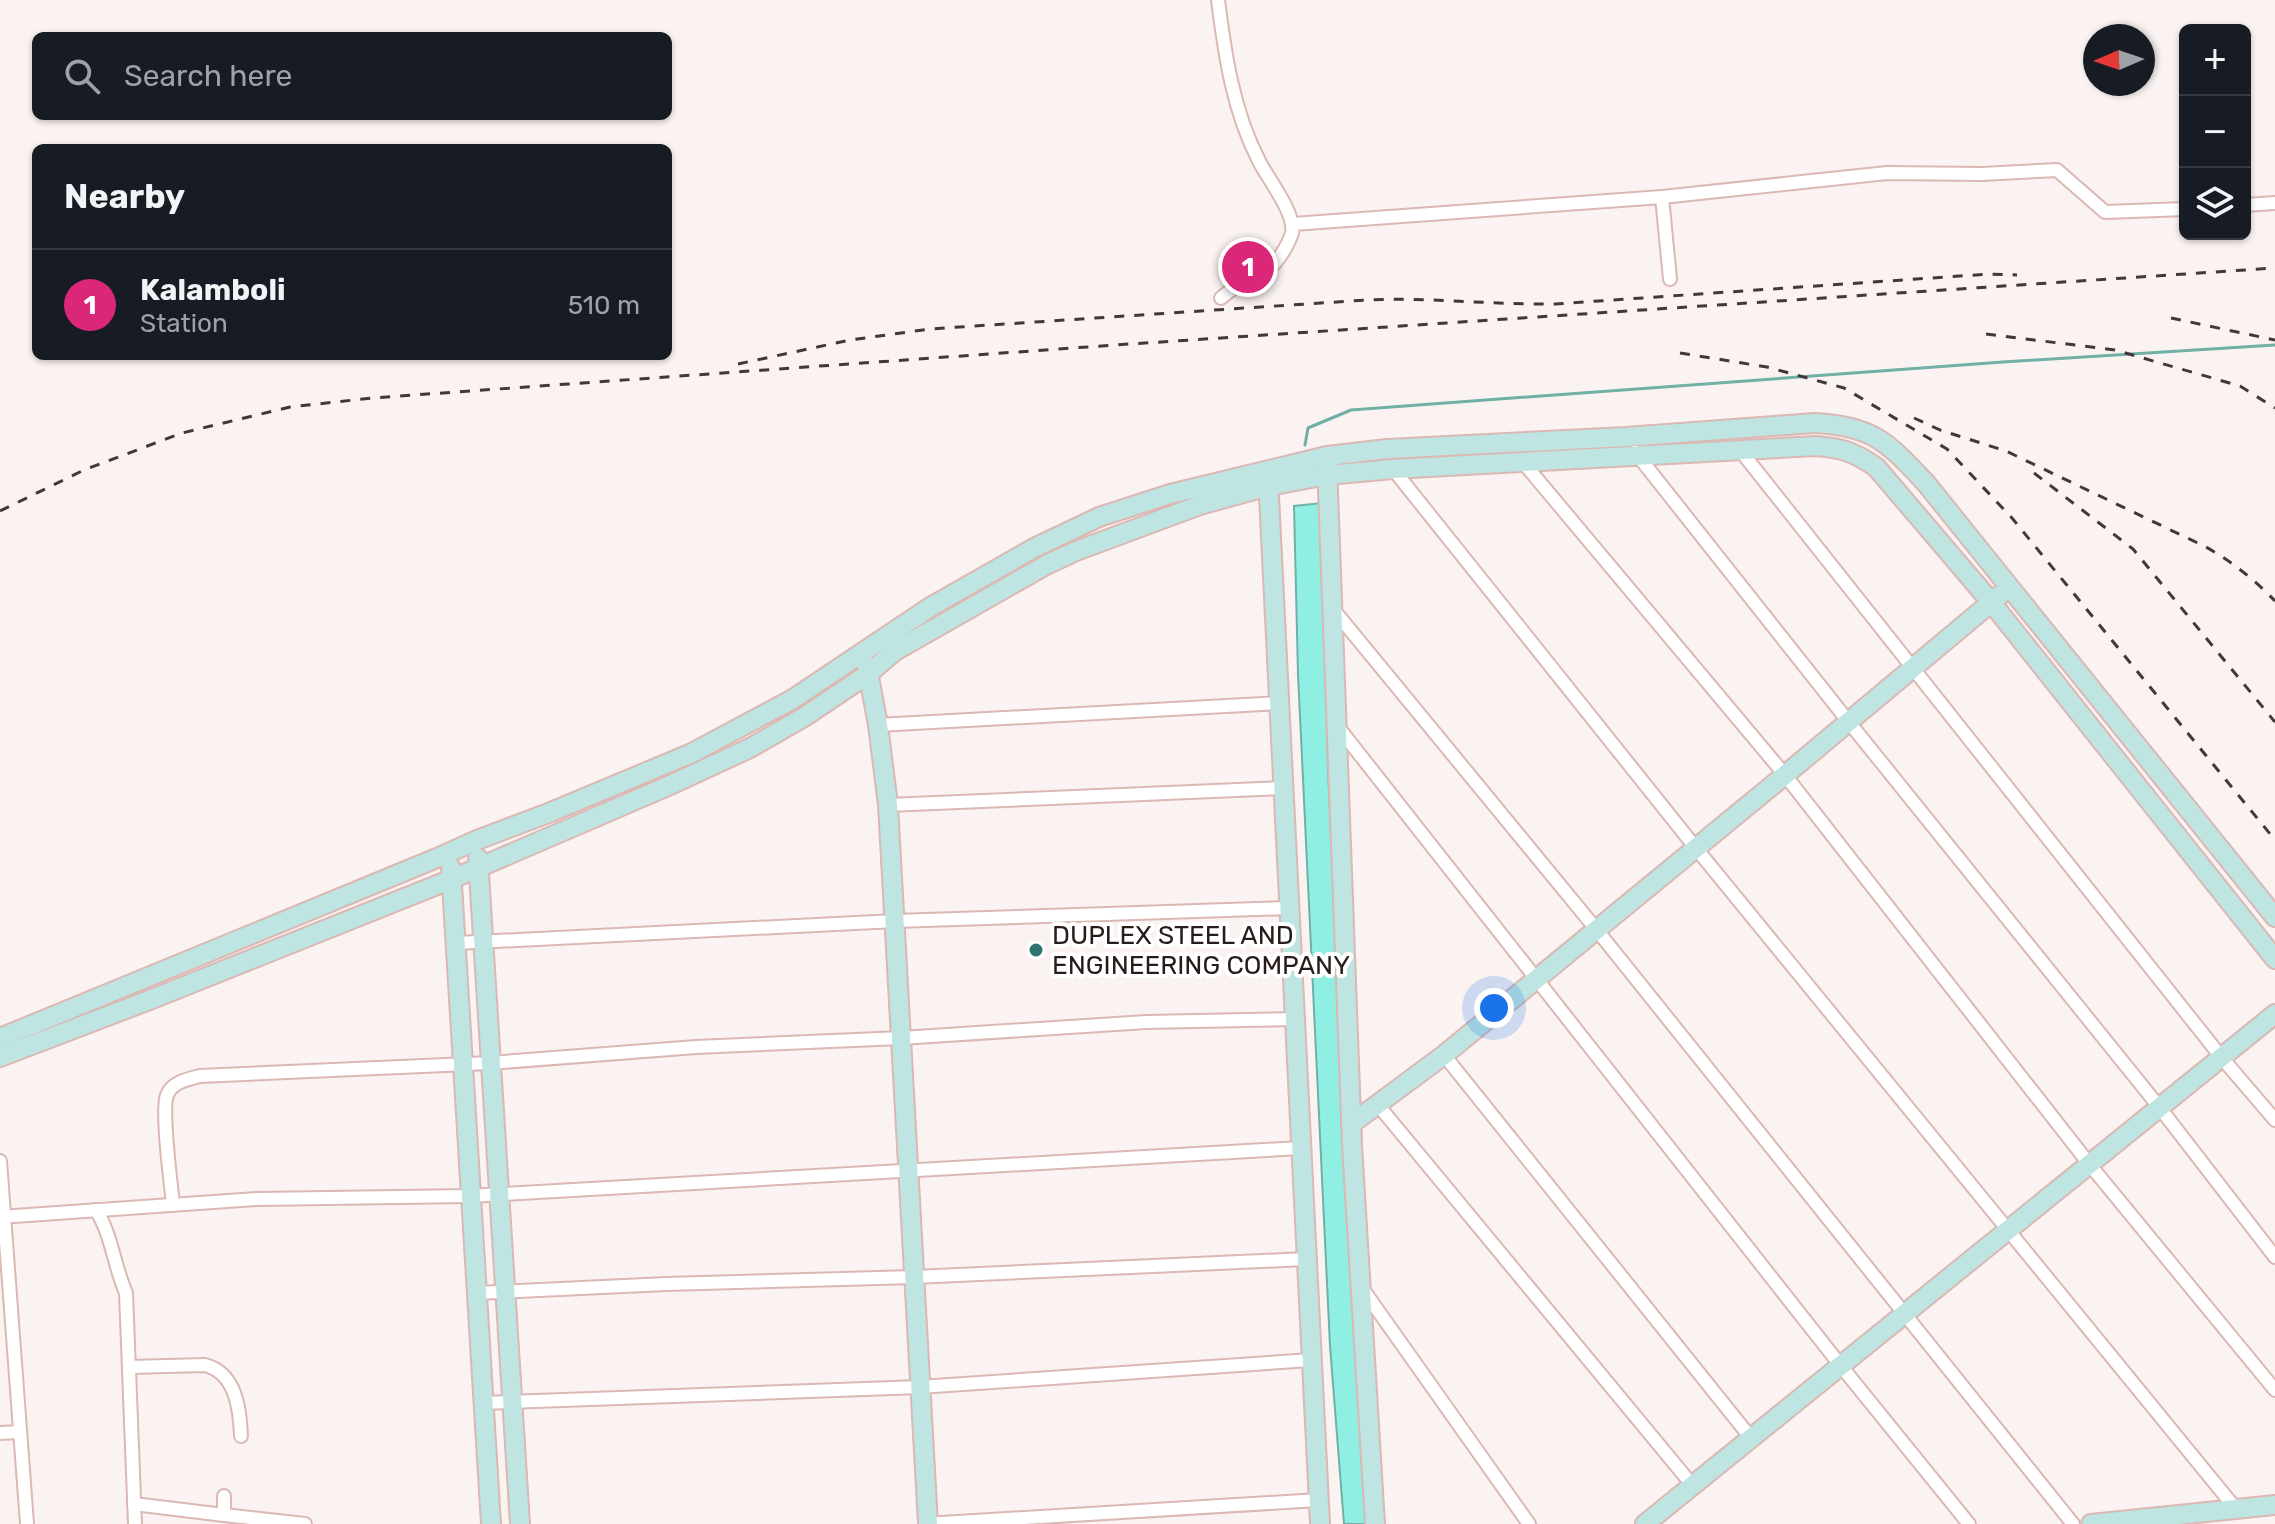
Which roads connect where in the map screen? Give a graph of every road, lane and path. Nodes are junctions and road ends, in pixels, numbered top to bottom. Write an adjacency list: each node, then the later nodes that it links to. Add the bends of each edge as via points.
1 (1218, 0): 6 (street, via 1239,119)
2 (1662, 197): 5 (street, via 1887,173 2057,170 2105,212); 6 (street); 7 (street)
3 (2275, 203): 4 (street)
4 (2251, 205)
5 (2179, 209)
6 (1293, 224): 8 (street, via 1269,268)
7 (1670, 279)
8 (1221, 298)
9 (1626, 437): 11 (street); 13 (street, via 1387,449); 16 (street, via 1814,423 1861,429 1893,449 1925,482)
10 (1740, 450): 11 (street); 17 (street, via 1816,446 1856,453 1876,467); 20 (street)
11 (1638, 457): 12 (street); 23 (street)
12 (1522, 461): 14 (street); 26 (street)
13 (1320, 467): 14 (street); 15 (street); 18 (street)
14 (1393, 469): 30 (street)
15 (1271, 477): 19 (street, via 1170,494 1099,517 932,606); 21 (street, via 1056,560 895,651); 22 (street)
16 (2010, 588): 17 (street); 35 (street)
17 (1991, 602): 20 (street); 40 (street)
18 (1331, 607): 25 (street); 37 (street)
19 (865, 651): 21 (street); 29 (street, via 793,699 692,753)
20 (1913, 667): 23 (street); 48 (street)
21 (868, 674): 24 (street); 32 (street, via 750,748)
22 (1280, 703): 24 (street); 27 (street)
23 (1848, 721): 26 (street); 52 (street)
24 (878, 725): 28 (street)
25 (1336, 726): 41 (street); 54 (street)
26 (1785, 775): 30 (street); 57 (street)
27 (1284, 788): 28 (street); 34 (street)
28 (888, 805): 36 (street)
29 (477, 840): 31 (street); 32 (street)
30 (1695, 847): 37 (street); 64 (street)
31 (449, 852): 33 (street); 44 (street)
32 (479, 867): 33 (street); 38 (street)
33 (452, 879): 39 (street); 47 (street)
34 (1289, 908): 36 (street); 43 (street)
35 (2275, 917)
36 (895, 921): 38 (street); 45 (street)
37 (1596, 929): 41 (street); 71 (street)
38 (483, 941): 39 (street); 49 (street)
39 (456, 943): 50 (street)
40 (2275, 959)
41 (1535, 980): 46 (street); 74 (street)
42 (2275, 1014): 48 (street)
43 (1294, 1019): 45 (street, via 1146,1022); 55 (street)
44 (0, 1038)
45 (901, 1038): 49 (street); 58 (street)
46 (1444, 1055): 51 (street); 83 (street)
47 (0, 1057)
48 (2222, 1058): 52 (street); 53 (street)
49 (490, 1063): 50 (street); 59 (street)
50 (462, 1064): 60 (street); 61 (street, via 200,1076 176,1084 168,1093 166,1110)
51 (1378, 1105): 54 (street); 84 (street)
52 (2160, 1108): 57 (street); 65 (street)
53 (2275, 1120)
54 (1351, 1124): 68 (street)
55 (1300, 1148): 58 (street); 66 (street)
56 (0, 1161): 63 (street)
57 (2090, 1165): 64 (street); 77 (street)
58 (908, 1172): 59 (street); 67 (street)
59 (497, 1194): 60 (street); 69 (street)
60 (469, 1196): 61 (street); 70 (street)
61 (173, 1205): 62 (street)
62 (96, 1210): 63 (street); 75 (street, via 126,1293)
63 (2, 1217): 72 (street)
64 (2008, 1231): 71 (street); 89 (street)
65 (2275, 1257)
66 (1306, 1259): 67 (street); 73 (street)
67 (914, 1277): 69 (street); 76 (street)
68 (1362, 1288): 98 (street); 99 (street)
69 (504, 1291): 70 (street); 79 (street)
70 (476, 1293): 78 (street)
71 (1905, 1314): 74 (street); 102 (street)
72 (6, 1320): 80 (street)
73 (1311, 1360): 76 (street); 86 (street)
74 (1841, 1366): 83 (street); 101 (street)
75 (129, 1367): 82 (street, via 216,1369 236,1396); 87 (street)
76 (920, 1387): 79 (street); 96 (street)
77 (2275, 1390)
78 (483, 1403): 79 (street); 94 (street)
79 (511, 1403): 95 (street)
80 (20, 1432): 81 (street); 91 (street)
81 (0, 1433)
82 (241, 1436)
83 (1751, 1438): 84 (street)
84 (1693, 1486): 100 (street)
85 (224, 1496): 90 (street)
86 (1319, 1500): 96 (street); 97 (street)
87 (134, 1504): 90 (street); 92 (street)
88 (2275, 1505): 89 (street)
89 (2236, 1509): 103 (street)
90 (224, 1515): 93 (street)
91 (27, 1524)
92 (135, 1524)
93 (305, 1524)
94 (491, 1524)
95 (520, 1524)
96 (927, 1524)
97 (1320, 1524)
98 (1375, 1524)
99 (1529, 1524)
100 (1645, 1524)
101 (1969, 1524)
102 (2073, 1524)
103 (2091, 1524)

